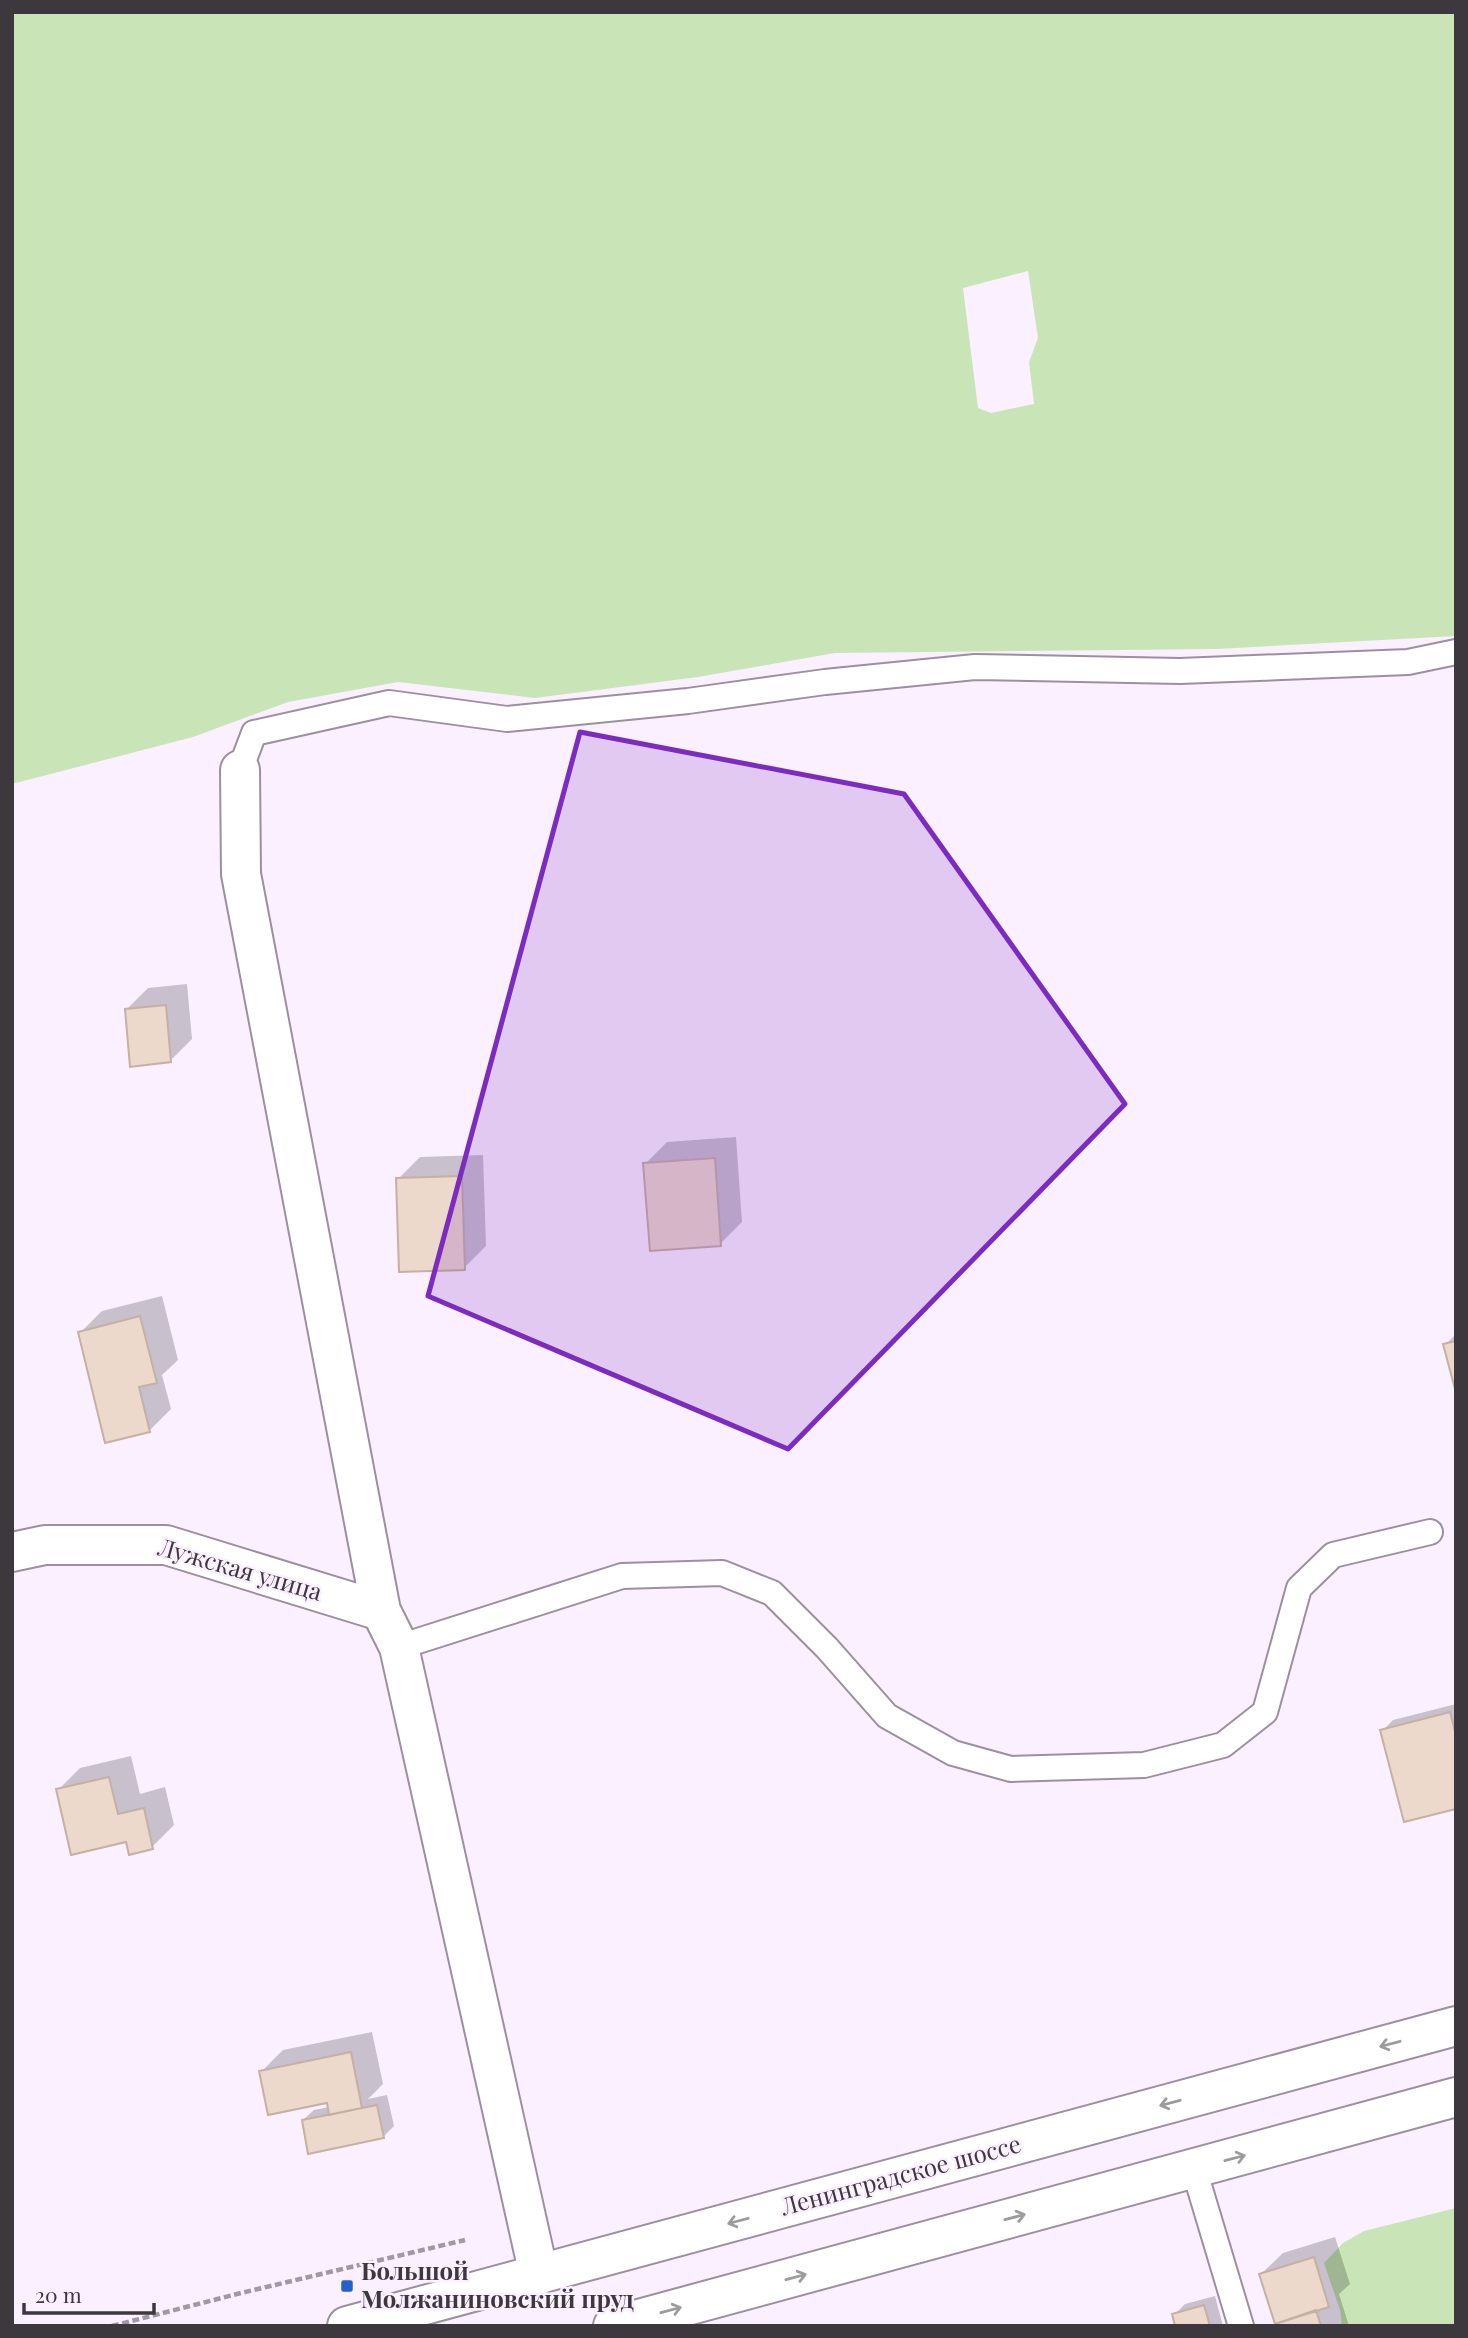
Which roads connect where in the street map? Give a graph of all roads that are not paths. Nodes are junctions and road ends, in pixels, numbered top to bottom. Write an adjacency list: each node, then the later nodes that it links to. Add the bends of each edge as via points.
1 (1456, 652): 2 (lane, via 1408,662 1180,671 975,667 507,719 389,703 254,733)
2 (240, 770): 5 (main road, via 241,874)
3 (1430, 1532): 6 (lane, via 1333,1555 1299,1588 1265,1712 1223,1745 1144,1765 1011,1769 953,1753 887,1716 772,1593 722,1573 622,1576)
4 (12, 1552): 5 (main road, Лужская улица, via 45,1545 166,1545)
5 (381, 1611): 6 (main road)
6 (399, 1647): 10 (main road)
7 (1456, 2026): 10 (main road, Ленинградское шоссе, one-way to 10)
8 (1456, 2097): 9 (main road, one-way to 8)
9 (1194, 2169): 12 (main road, one-way to 9); 13 (lane)
10 (539, 2275): 11 (main road, Ленинградское шоссе)
11 (347, 2326)
12 (613, 2326)
13 (1241, 2326)

